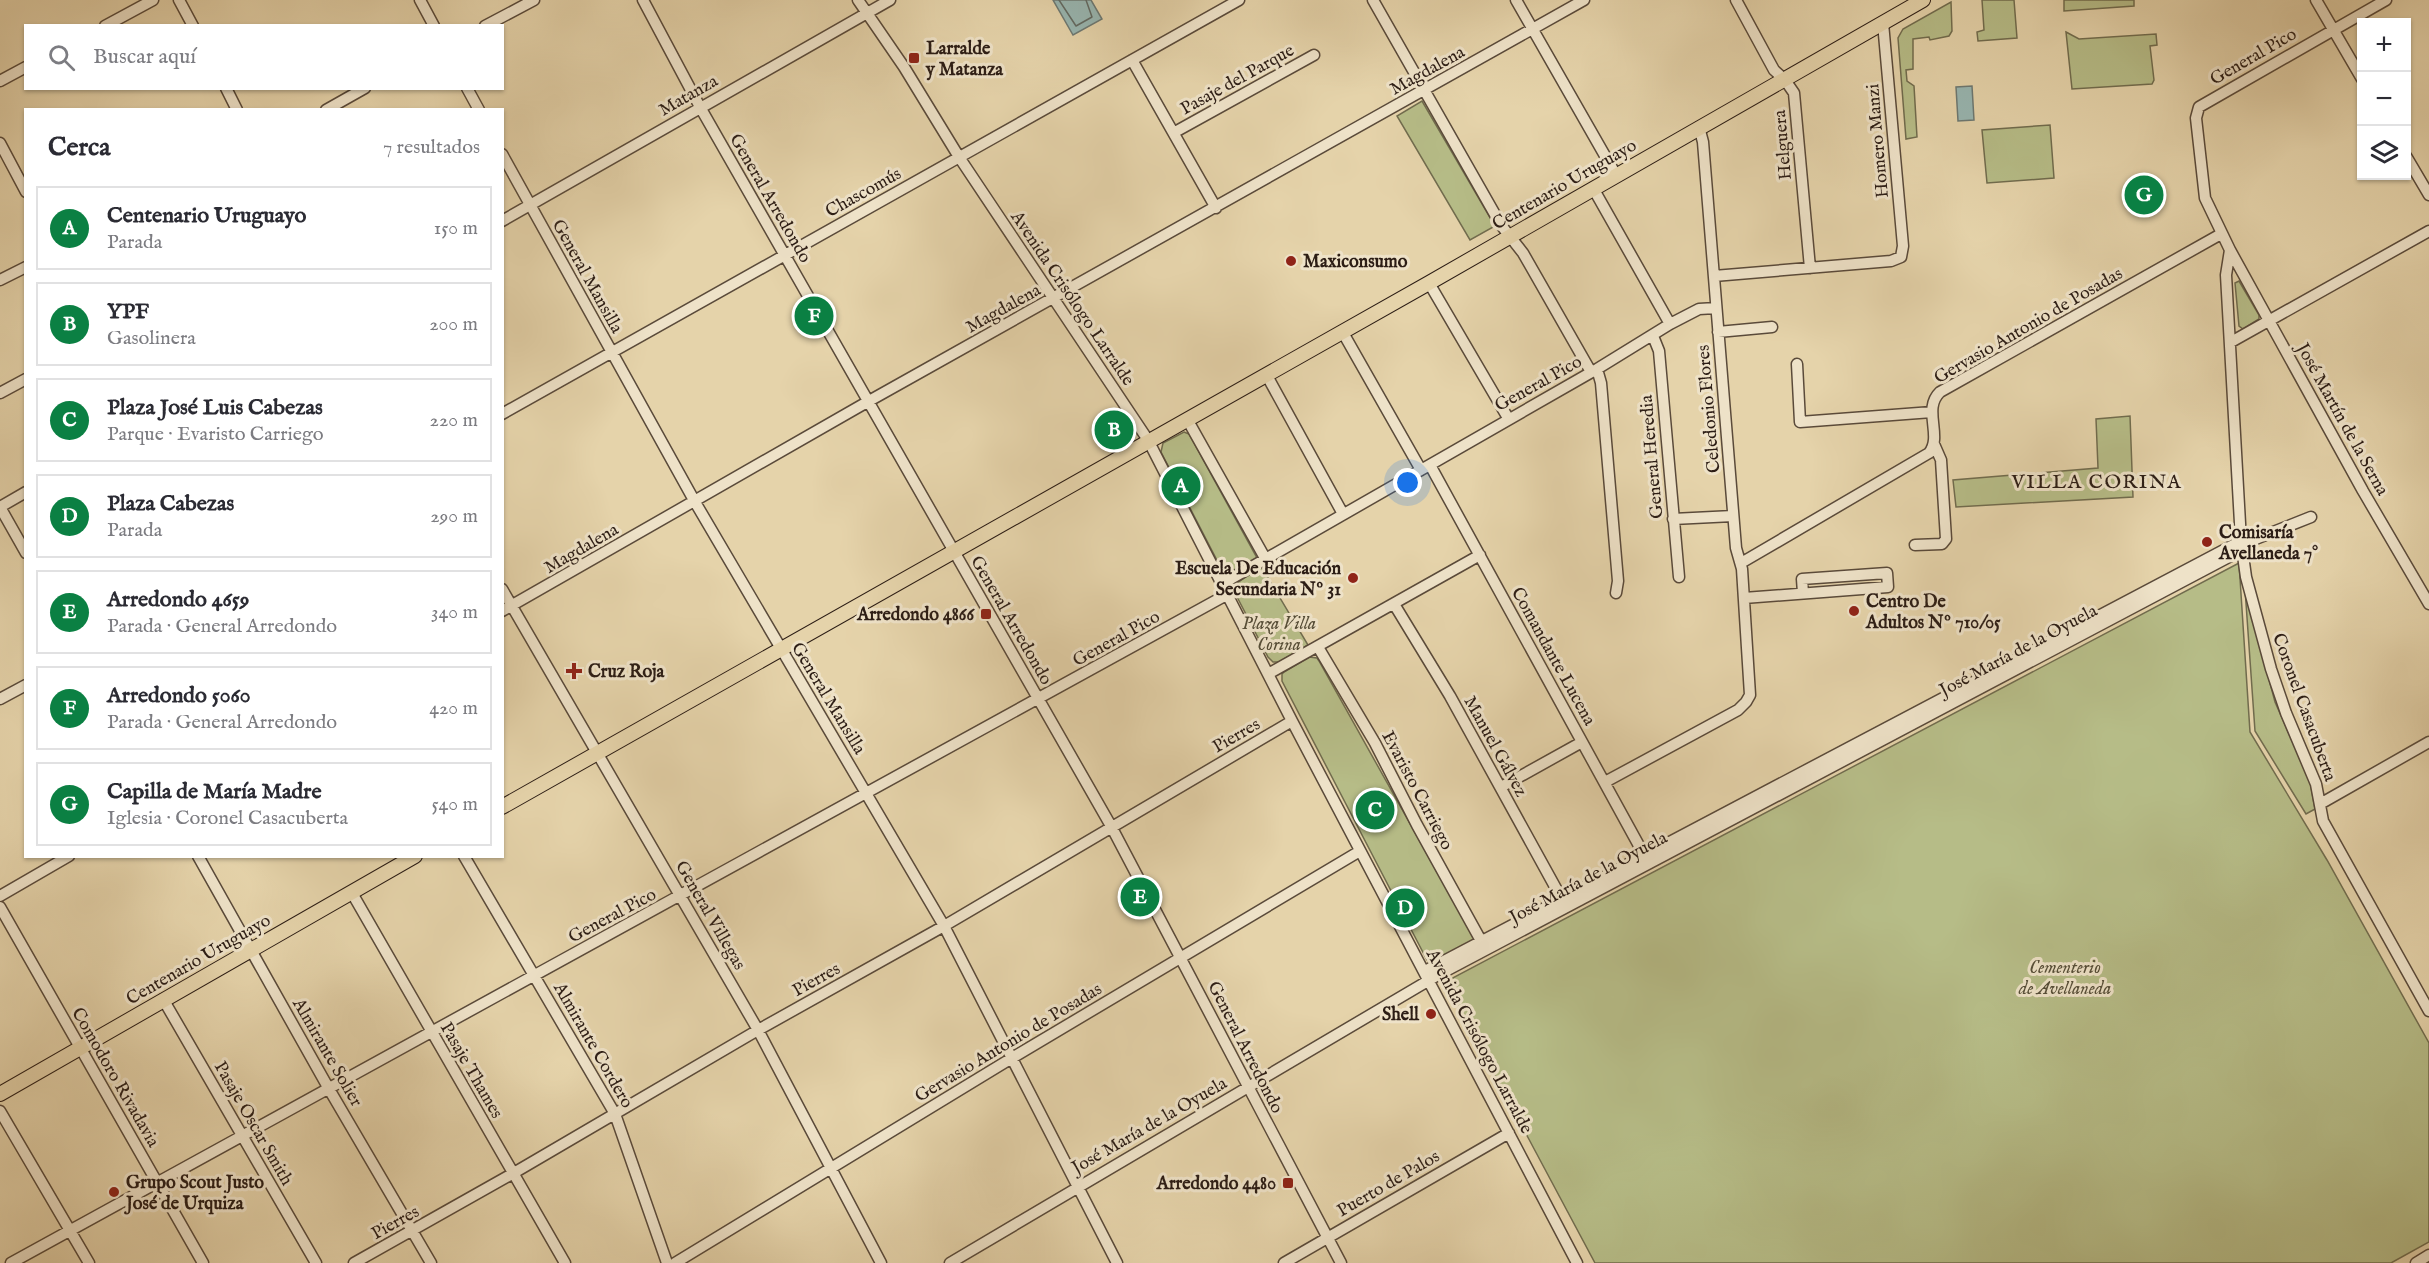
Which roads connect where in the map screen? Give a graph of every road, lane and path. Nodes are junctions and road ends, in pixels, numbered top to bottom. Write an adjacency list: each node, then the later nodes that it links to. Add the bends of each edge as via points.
1 (153, 0): 18 (street)
2 (179, 0): 19 (street)
3 (420, 0): 20 (street)
4 (534, 0): 21 (street)
5 (643, 0): 34 (street, General Arredondo)
6 (858, 0): 16 (street, Avenida Crisólogo Larralde)
7 (890, 0): 16 (street, Matanza)
8 (1239, 0): 25 (street, Chascomús)
9 (1372, 0): 33 (street)
10 (1516, 0): 22 (street)
11 (1584, 0): 22 (street, Magdalena)
12 (1736, 0): 28 (street, Helguera, via 1774,70)
13 (1923, 0): 17 (main road, Centenario Uruguayo)
14 (2316, 0): 23 (street)
15 (2386, 0): 23 (street, General Pico)
16 (866, 14): 34 (street, Matanza); 41 (street, Avenida Crisólogo Larralde)
17 (1883, 23): 28 (main road, Centenario Uruguayo); 57 (street, Homero Manzi, via 1901,257)
18 (109, 24)
19 (192, 24)
20 (433, 24)
21 (489, 24)
22 (1533, 30): 33 (street, Magdalena); 44 (street)
23 (2333, 30): 27 (street); 52 (street, General Pico, via 2199,107 2196,118 2202,183)
24 (1314, 55): 39 (street, Pasaje del Parque)
25 (1132, 60): 39 (street); 41 (street, Chascomús)
26 (24, 68): 29 (street)
27 (2357, 72)
28 (1785, 80): 38 (main road, Centenario Uruguayo); 57 (street, Helguera, via 1794,93)
29 (0, 81)
30 (227, 90): 35 (street)
31 (361, 90): 36 (street)
32 (468, 90): 37 (street)
33 (1424, 92): 49 (street, Magdalena); 53 (street)
34 (700, 107): 48 (street, Matanza); 55 (street, General Arredondo)
35 (236, 108)
36 (330, 108)
37 (478, 108)
38 (1699, 127): 44 (main road, Centenario Uruguayo); 58 (street, Celedonio Flores)
39 (1175, 132): 49 (street)
40 (0, 143): 45 (street)
41 (959, 157): 55 (street, Chascomús); 61 (street, Avenida Crisólogo Larralde)
42 (504, 158): 48 (street, General Mansilla)
43 (2411, 164): 47 (street)
44 (1616, 175): 46 (main road, Centenario Uruguayo)
45 (24, 188)
46 (1593, 188): 53 (main road, Centenario Uruguayo); 64 (street)
47 (2429, 195)
48 (530, 205): 50 (street, Matanza); 70 (street, General Mansilla)
49 (1216, 208): 61 (street, Magdalena)
50 (504, 220)
51 (2429, 231): 63 (street)
52 (2221, 234): 54 (street); 77 (street, Gervasio Antonio de Posadas, via 1940,392)
53 (1509, 236): 60 (main road, Centenario Uruguayo); 72 (street)
54 (2230, 250): 63 (street, José Martín de la Serna); 69 (street, Coronel Casacuberta, via 2226,275)
55 (784, 255): 70 (street, Chascomús); 76 (street, General Arredondo)
56 (24, 268): 59 (street)
57 (1810, 268): 58 (street)
58 (1714, 276): 62 (street, Celedonio Flores)
59 (0, 280)
60 (1429, 283): 66 (main road, Centenario Uruguayo); 79 (street)
61 (1053, 299): 76 (street, Magdalena); 81 (street, Avenida Crisólogo Larralde)
62 (1716, 308): 64 (street, General Pico, via 1699,309); 67 (street, Celedonio Flores)
63 (2270, 321): 69 (street); 105 (street, José Martín de la Serna)
64 (1670, 324): 68 (street, General Pico)
65 (1772, 327): 67 (street)
66 (1342, 331): 73 (main road, Centenario Uruguayo); 83 (street, Comandante Lucena)
67 (1718, 332): 88 (street, Celedonio Flores)
68 (1653, 336): 72 (street, General Pico); 90 (street, General Heredia, via 1659,351)
69 (2231, 342): 91 (street, Coronel Casacuberta)
70 (612, 352): 78 (street, Chascomús); 85 (street, General Mansilla)
71 (1797, 364): 77 (street, via 1800,422)
72 (1594, 371): 79 (street, General Pico); 102 (street, via 1601,383)
73 (1266, 374): 80 (main road, Centenario Uruguayo); 87 (street)
74 (24, 380): 75 (street)
75 (0, 393)
76 (868, 401): 85 (street, Magdalena); 94 (street, General Arredondo)
77 (1932, 412): 82 (street, Gervasio Antonio de Posadas)
78 (504, 413)
79 (1508, 418): 83 (street, General Pico)
80 (1187, 419): 81 (main road, Centenario Uruguayo); 96 (street)
81 (1148, 440): 94 (main road, Centenario Uruguayo); 99 (street, Avenida Crisólogo Larralde)
82 (1934, 444): 92 (street, Gervasio Antonio de Posadas, via 1941,460 1946,539 1942,544); 97 (street, via 1923,457)
83 (1425, 468): 87 (street, General Pico); 95 (street, Comandante Lucena)
84 (24, 493): 86 (street)
85 (695, 502): 106 (street, Magdalena); 108 (street, General Mansilla)
86 (0, 507): 93 (street)
87 (1343, 514): 96 (street, General Pico)
88 (1733, 516): 90 (street); 97 (street, Celedonio Flores)
89 (2311, 518): 91 (street, José María de la Oyuela)
90 (1673, 519): 98 (street, General Heredia)
91 (2242, 545): 120 (street, Coronel Casacuberta, via 2253,605 2278,692 2312,773); 128 (street, José María de la Oyuela)
92 (1915, 546)
93 (24, 549)
94 (952, 551): 108 (main road, Centenario Uruguayo); 112 (street, General Arredondo)
95 (1480, 555): 104 (street); 114 (street, Comandante Lucena)
96 (1265, 558): 99 (street, General Pico)
97 (1741, 563): 103 (street, Celedonio Flores)
98 (1679, 577)
99 (1222, 584): 101 (street, Avenida Crisólogo Larralde)
100 (1803, 593): 100 (street, via 1888,587 1887,573 1802,579); 103 (street)
101 (1228, 594): 109 (street, Avenida Crisólogo Larralde); 112 (street, General Pico)
102 (1616, 594)
103 (1744, 598): 117 (street, Celedonio Flores, via 1750,688 1746,702 1738,710)
104 (1394, 604): 107 (street); 118 (street, Manuel Gálvez)
105 (2429, 604)
106 (507, 608): 116 (street, General Villegas)
107 (1318, 647): 109 (street); 135 (street, Evaristo Carriego, via 1375,743)
108 (781, 648): 116 (main road, Centenario Uruguayo); 119 (street, General Mansilla)
109 (1268, 674): 113 (street, Avenida Crisólogo Larralde)
110 (24, 686): 111 (street)
111 (0, 699)
112 (1039, 700): 119 (street, General Pico); 122 (street, General Arredondo)
113 (1292, 721): 122 (street, Pierres); 123 (street, Avenida Crisólogo Larralde)
114 (1582, 742): 117 (street, Comandante Lucena); 118 (street)
115 (2429, 742): 120 (street)
116 (596, 754): 121 (main road, Centenario Uruguayo); 131 (street, General Villegas)
117 (1605, 782): 128 (street, Comandante Lucena)
118 (1501, 787): 132 (street, Manuel Gálvez)
119 (867, 794): 131 (street, General Pico); 134 (street, General Mansilla)
120 (2320, 804): 141 (street, Coronel Casacuberta, via 2323,821)
121 (504, 806)
122 (1111, 826): 134 (street, Pierres); 137 (street, General Arredondo)
123 (1360, 851): 137 (street, Gervasio Antonio de Posadas); 139 (street, Avenida Crisólogo Larralde)
124 (66, 858): 130 (street)
125 (199, 858): 136 (street, Almirante Solier)
126 (412, 858): 129 (main road, Centenario Uruguayo)
127 (465, 858): 138 (street, Almirante Cordero)
128 (1647, 860): 132 (street, José María de la Oyuela)
129 (352, 893): 136 (main road, Centenario Uruguayo); 144 (street, Pasaje Thames)
130 (0, 896)
131 (682, 896): 138 (street, General Pico); 143 (street, General Villegas)
132 (1564, 903): 135 (street, José María de la Oyuela)
133 (0, 907): 145 (street, Comodoro Rivadavia)
134 (944, 926): 143 (street, Pierres); 146 (street, General Mansilla)
135 (1484, 946): 139 (street, José María de la Oyuela)
136 (251, 950): 140 (main road, Centenario Uruguayo); 148 (street, Almirante Solier)
137 (1181, 958): 146 (street, Gervasio Antonio de Posadas); 147 (street, General Arredondo)
138 (535, 976): 144 (street, General Pico); 151 (street, Almirante Cordero)
139 (1427, 976): 147 (street, José María de la Oyuela); 152 (street, Avenida Crisólogo Larralde)
140 (163, 999): 145 (main road, Centenario Uruguayo); 153 (street, Pasaje Oscar Smith)
141 (2426, 999): 142 (street, Coronel Casacuberta)
142 (2429, 1011)
143 (758, 1030): 151 (street, Pierres); 154 (street, General Villegas)
144 (432, 1032): 148 (street, General Pico); 155 (street, Pasaje Thames)
145 (80, 1047): 149 (main road, Centenario Uruguayo); 156 (street, Comodoro Rivadavia)
146 (1012, 1058): 154 (street, Gervasio Antonio de Posadas); 157 (street, General Mansilla)
147 (1247, 1087): 157 (street, José María de la Oyuela); 160 (street, General Arredondo)
148 (329, 1089): 153 (street, General Pico); 159 (street, Almirante Solier)
149 (0, 1094)
150 (0, 1111): 158 (street)
151 (615, 1114): 155 (street, Pierres); 169 (street, Almirante Cordero)
152 (1509, 1133): 160 (street, Puerto de Palos); 176 (street, Avenida Crisólogo Larralde)
153 (243, 1136): 156 (street, General Pico); 165 (street, Pasaje Oscar Smith)
154 (831, 1168): 170 (street, Gervasio Antonio de Posadas); 171 (street, General Villegas)
155 (512, 1174): 159 (street, Pierres); 168 (street, Pasaje Thames)
156 (157, 1183): 158 (street, General Pico); 164 (street, Comodoro Rivadavia)
157 (1077, 1187): 172 (street, José María de la Oyuela); 173 (street, General Mansilla)
158 (70, 1229): 162 (street, General Pico); 163 (street)
159 (413, 1231): 166 (street, Pierres); 167 (street, Almirante Solier)
160 (1327, 1237): 174 (street, Puerto de Palos); 175 (street, General Arredondo)
161 (2429, 1255): 177 (street)
162 (11, 1263)
163 (89, 1263)
164 (202, 1263)
165 (316, 1263)
166 (354, 1263)
167 (431, 1263)
168 (565, 1263)
169 (667, 1263)
170 (675, 1263)
171 (881, 1263)
172 (950, 1263)
173 (1117, 1263)
174 (1284, 1263)
175 (1341, 1263)
176 (1577, 1263)
177 (2415, 1263)

